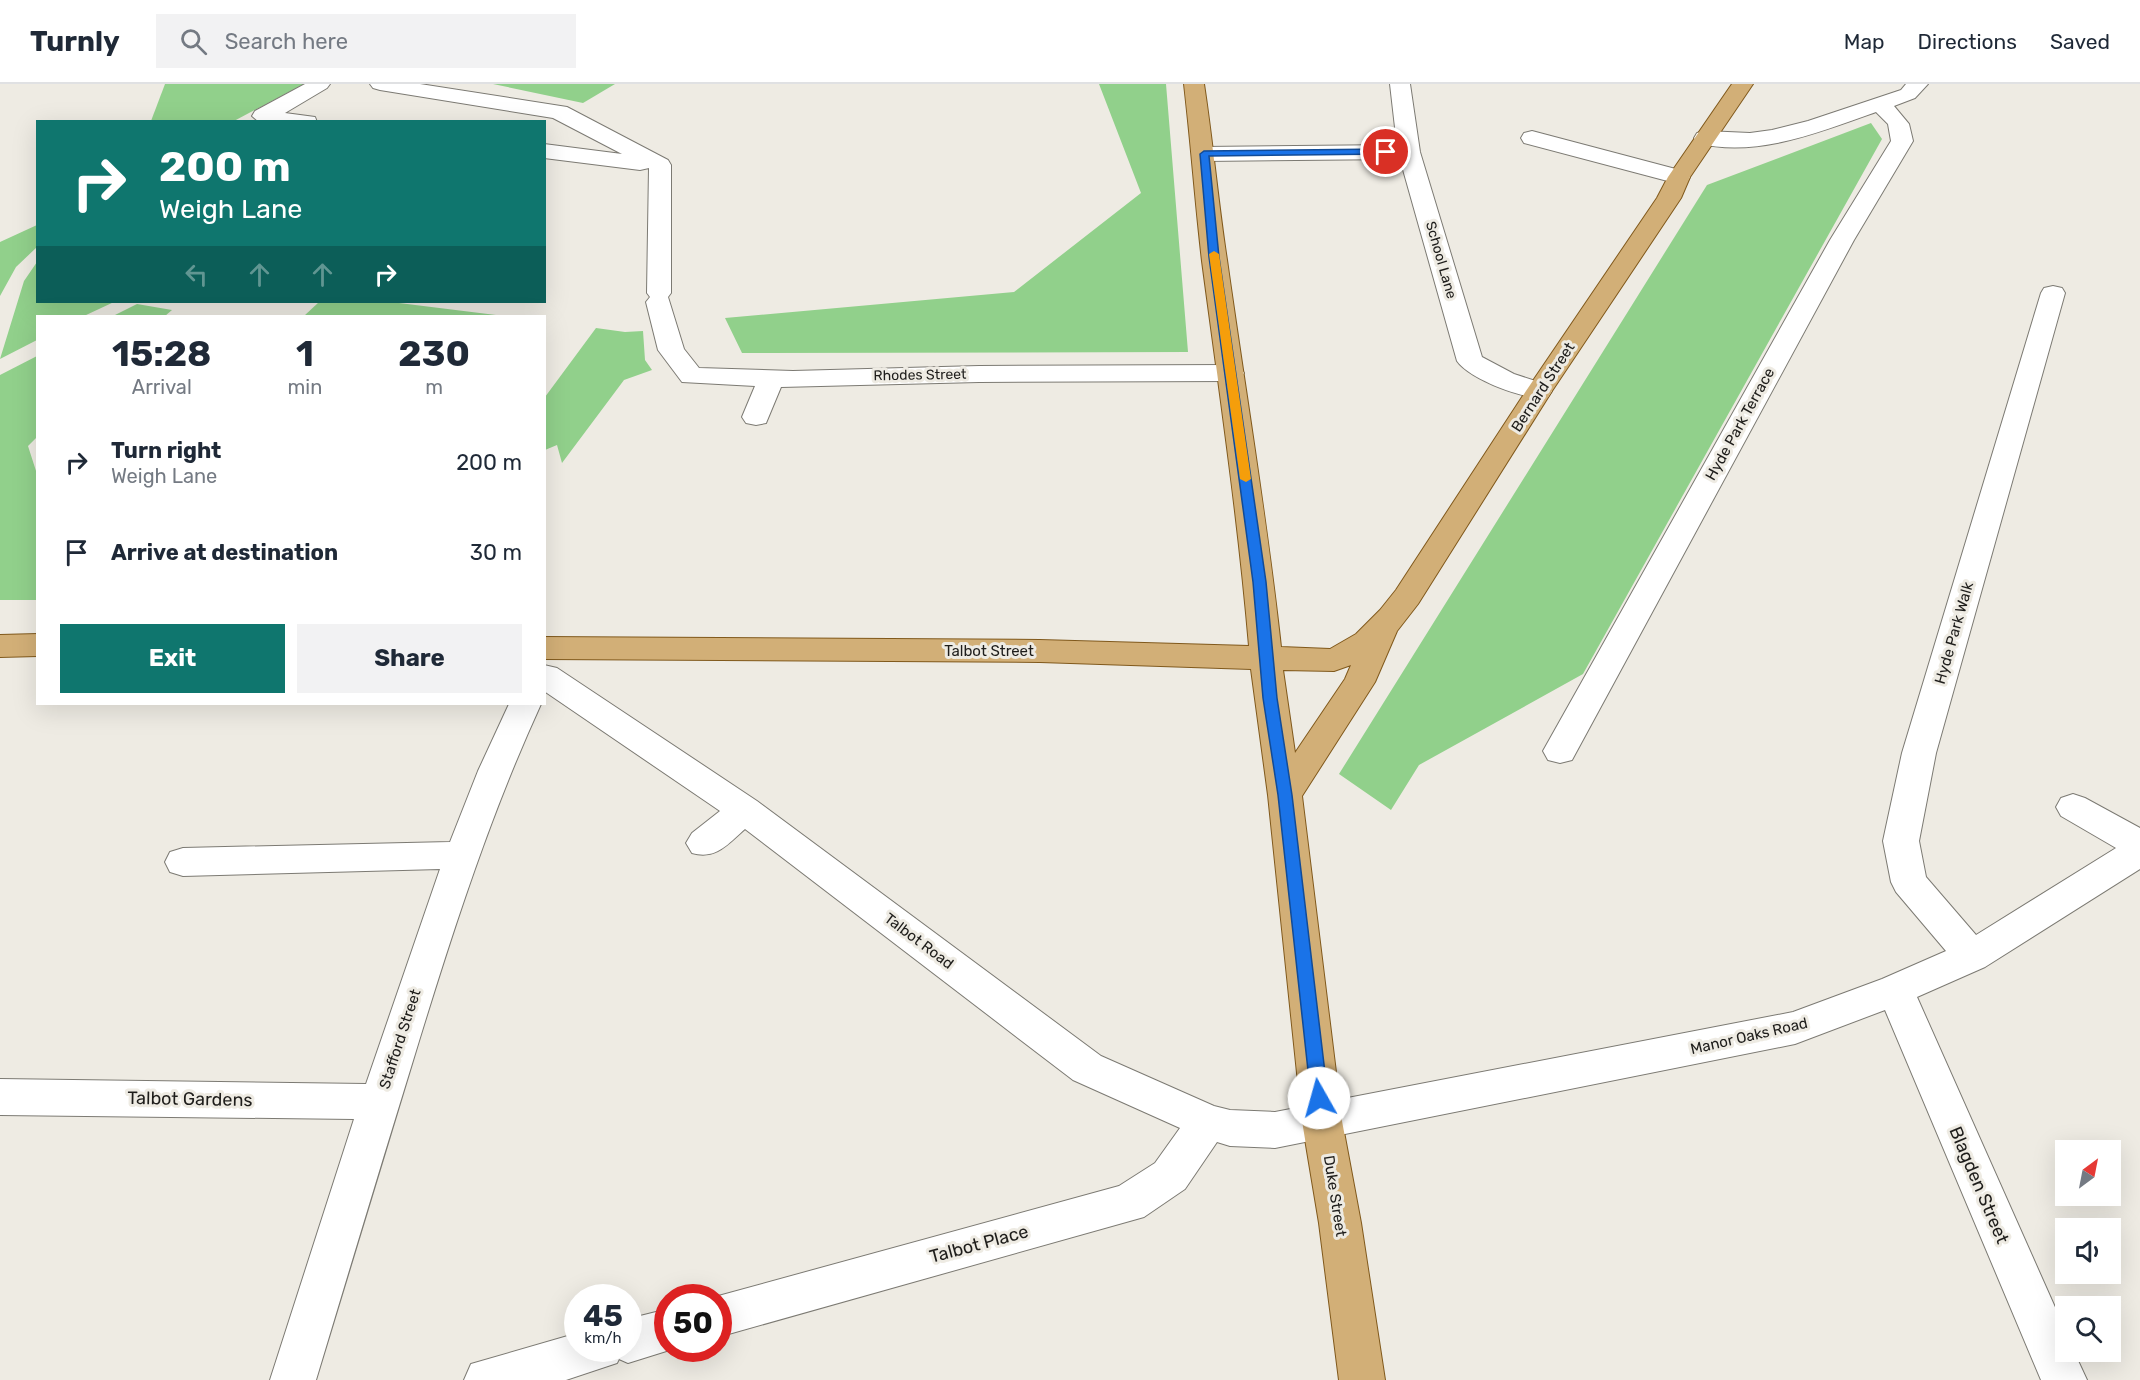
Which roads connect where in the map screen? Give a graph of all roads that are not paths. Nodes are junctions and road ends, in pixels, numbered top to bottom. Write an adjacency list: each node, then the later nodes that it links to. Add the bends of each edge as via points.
1 (320, 84): 8 (street, via 262,116)
2 (380, 84): 14 (street, via 559,112)
3 (1194, 84): 13 (main road, Duke Street)
4 (1400, 84): 12 (street, School Lane)
5 (1743, 84): 10 (main road, Bernard Street)
6 (1918, 84): 7 (street, via 1908,94)
7 (1879, 104): 10 (street, via 1797,132 1730,142); 29 (street, Hyde Park Terrace, via 1897,120 1903,130 1902,141 1842,240)
8 (292, 120)
9 (1532, 138): 15 (street)
10 (1706, 138): 15 (main road, Bernard Street)
11 (546, 151): 14 (street)
12 (1408, 152): 13 (street); 19 (street, School Lane, via 1470,361)
13 (1204, 154): 17 (main road, Duke Street)
14 (660, 165): 18 (street, Rhodes Street, via 659,297 671,350 691,376)
15 (1679, 177): 19 (main road, Bernard Street, via 1669,198)
16 (2054, 293): 38 (street, Hyde Park Walk, via 1919,753 1901,841 1909,882)
17 (1231, 373): 18 (street, Rhodes Street); 25 (main road, Duke Street)
18 (771, 378): 20 (street)
19 (1539, 392): 21 (main road, Bernard Street)
20 (756, 417)
21 (1407, 597): 22 (main road, Talbot Street)
22 (1383, 630): 25 (main road, Talbot Street, via 1357,651 1334,660); 30 (main road, via 1359,682)
23 (36, 645): 24 (main road)
24 (0, 646)
25 (1266, 657): 26 (main road, Talbot Street, via 1040,651); 30 (main road, Duke Street)
26 (546, 671)
27 (546, 672): 32 (street, Talbot Road)
28 (526, 705): 36 (street, Stafford Street, via 504,746)
29 (1560, 751)
30 (1285, 795): 42 (main road, Duke Street)
31 (2073, 807): 34 (street)
32 (745, 810): 33 (street); 43 (street, Talbot Road, via 1087,1068)
33 (704, 843)
34 (2140, 845)
35 (2140, 850): 38 (street, Manor Oaks Road)
36 (462, 855): 37 (street); 41 (street, Stafford Street)
37 (183, 862)
38 (1972, 956): 39 (street, Manor Oaks Road)
39 (1894, 990): 42 (street, Manor Oaks Road, via 1796,1028); 49 (street, Blagden Street)
40 (0, 1096): 41 (street, Talbot Gardens)
41 (379, 1101): 46 (street, Stafford Street)
42 (1322, 1121): 43 (street, Talbot Road, via 1275,1130 1230,1128); 48 (main road, Duke Street)
43 (1208, 1122): 44 (street, Talbot Place, via 1170,1176 1129,1203)
44 (732, 1312)
45 (564, 1358): 47 (street)
46 (293, 1380)
47 (487, 1380)
48 (1362, 1380)
49 (2064, 1380)

